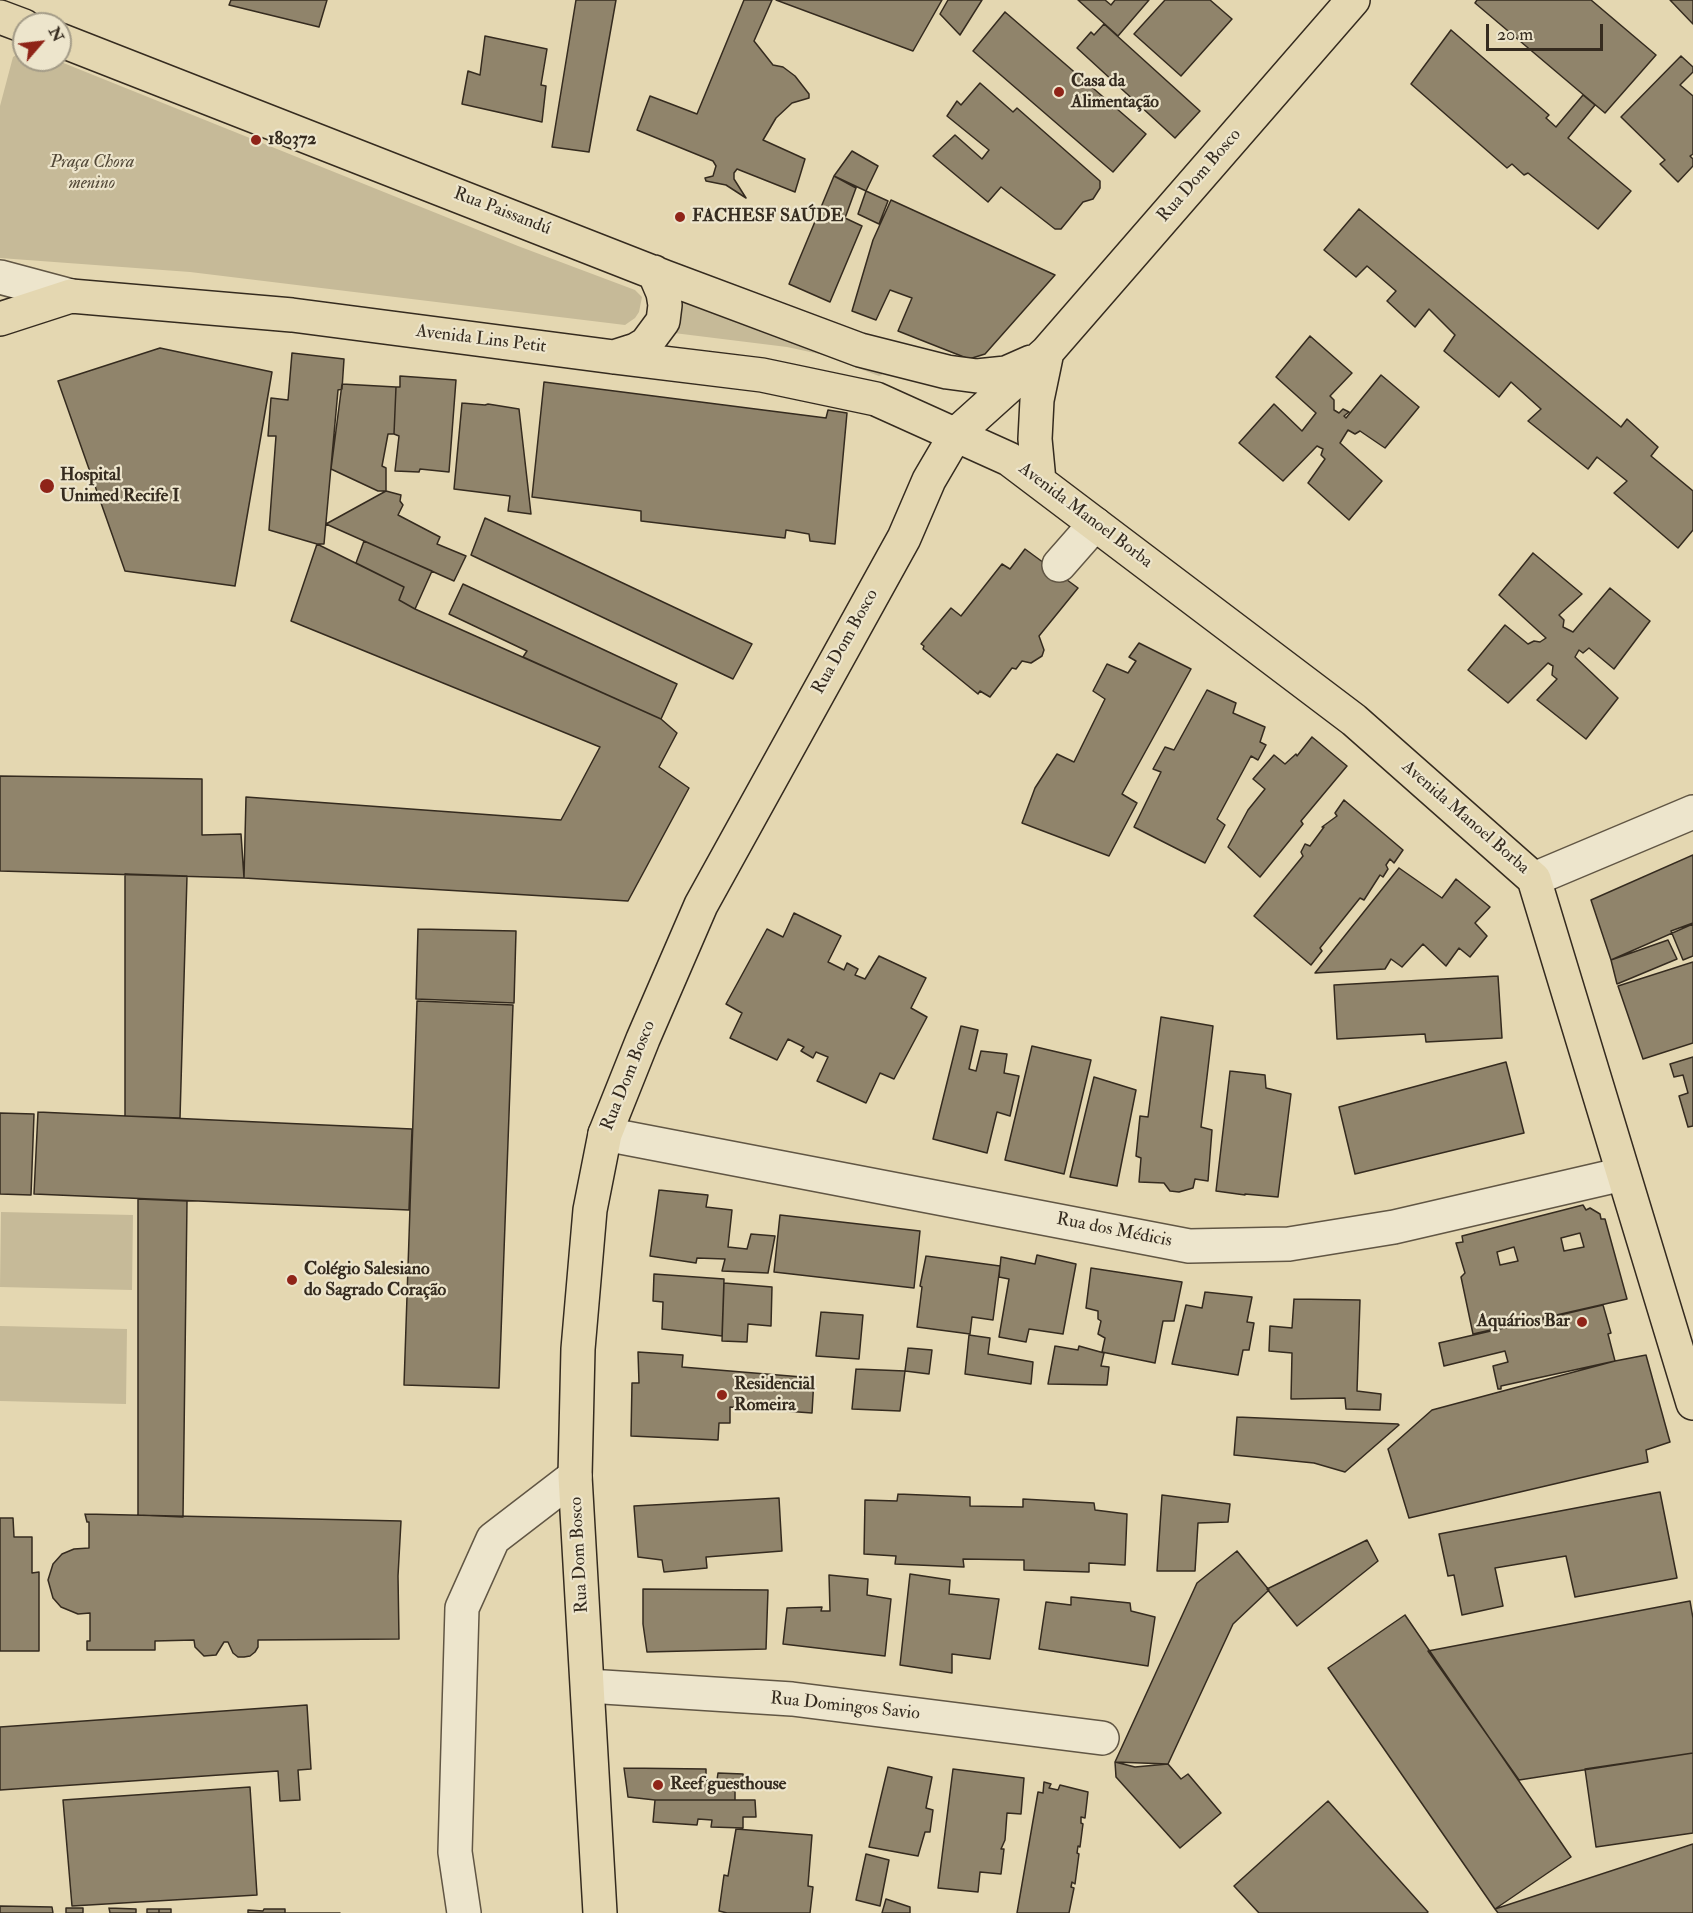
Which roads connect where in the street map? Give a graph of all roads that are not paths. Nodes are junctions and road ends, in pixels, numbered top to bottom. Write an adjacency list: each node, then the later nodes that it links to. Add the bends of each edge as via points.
1 (1353, 0): 7 (main road, Rua Dom Bosco)
2 (72, 45): 3 (main road, Rua Paissandú)
3 (654, 272): 8 (main road, via 663,293 663,321 646,344); 9 (main road, Rua Paissandú, via 860,350)
4 (0, 277): 5 (street)
5 (71, 296): 6 (main road, Avenida Lins Petit); 8 (main road, Avenida Lins Petit, via 292,315)
6 (0, 320)
7 (1047, 352): 9 (main road, Rua Dom Bosco, via 1006,373 977,376); 10 (main road, Rua Dom Bosco); 11 (main road, via 1037,400)
8 (614, 357): 10 (main road, Avenida Lins Petit, via 762,375 856,394)
9 (947, 372)
10 (956, 434): 11 (main road, Avenida Manoel Borba, via 1009,459); 16 (main road, Rua Dom Bosco, via 701,905)
11 (1039, 481): 12 (main road, Avenida Manoel Borba)
12 (1095, 524): 13 (street); 15 (main road, Avenida Manoel Borba, via 1354,720)
13 (1059, 565)
14 (1693, 812): 15 (street)
15 (1534, 879): 17 (main road, Avenida Manoel Borba)
16 (605, 1134): 17 (street, Rua dos Médicis, via 1189,1246 1289,1244 1383,1229); 19 (main road, Rua Dom Bosco, via 590,1210 578,1349)
17 (1623, 1174): 18 (main road, Avenida Manoel Borba)
18 (1693, 1403)
19 (575, 1476): 20 (main road, Rua Dom Bosco); 22 (street, via 493,1539 462,1608 455,1852)
20 (588, 1686): 21 (street, Rua Domingos Savio, via 792,1699); 23 (main road, Rua Dom Bosco)
21 (1102, 1738)
22 (464, 1913)
23 (600, 1913)

